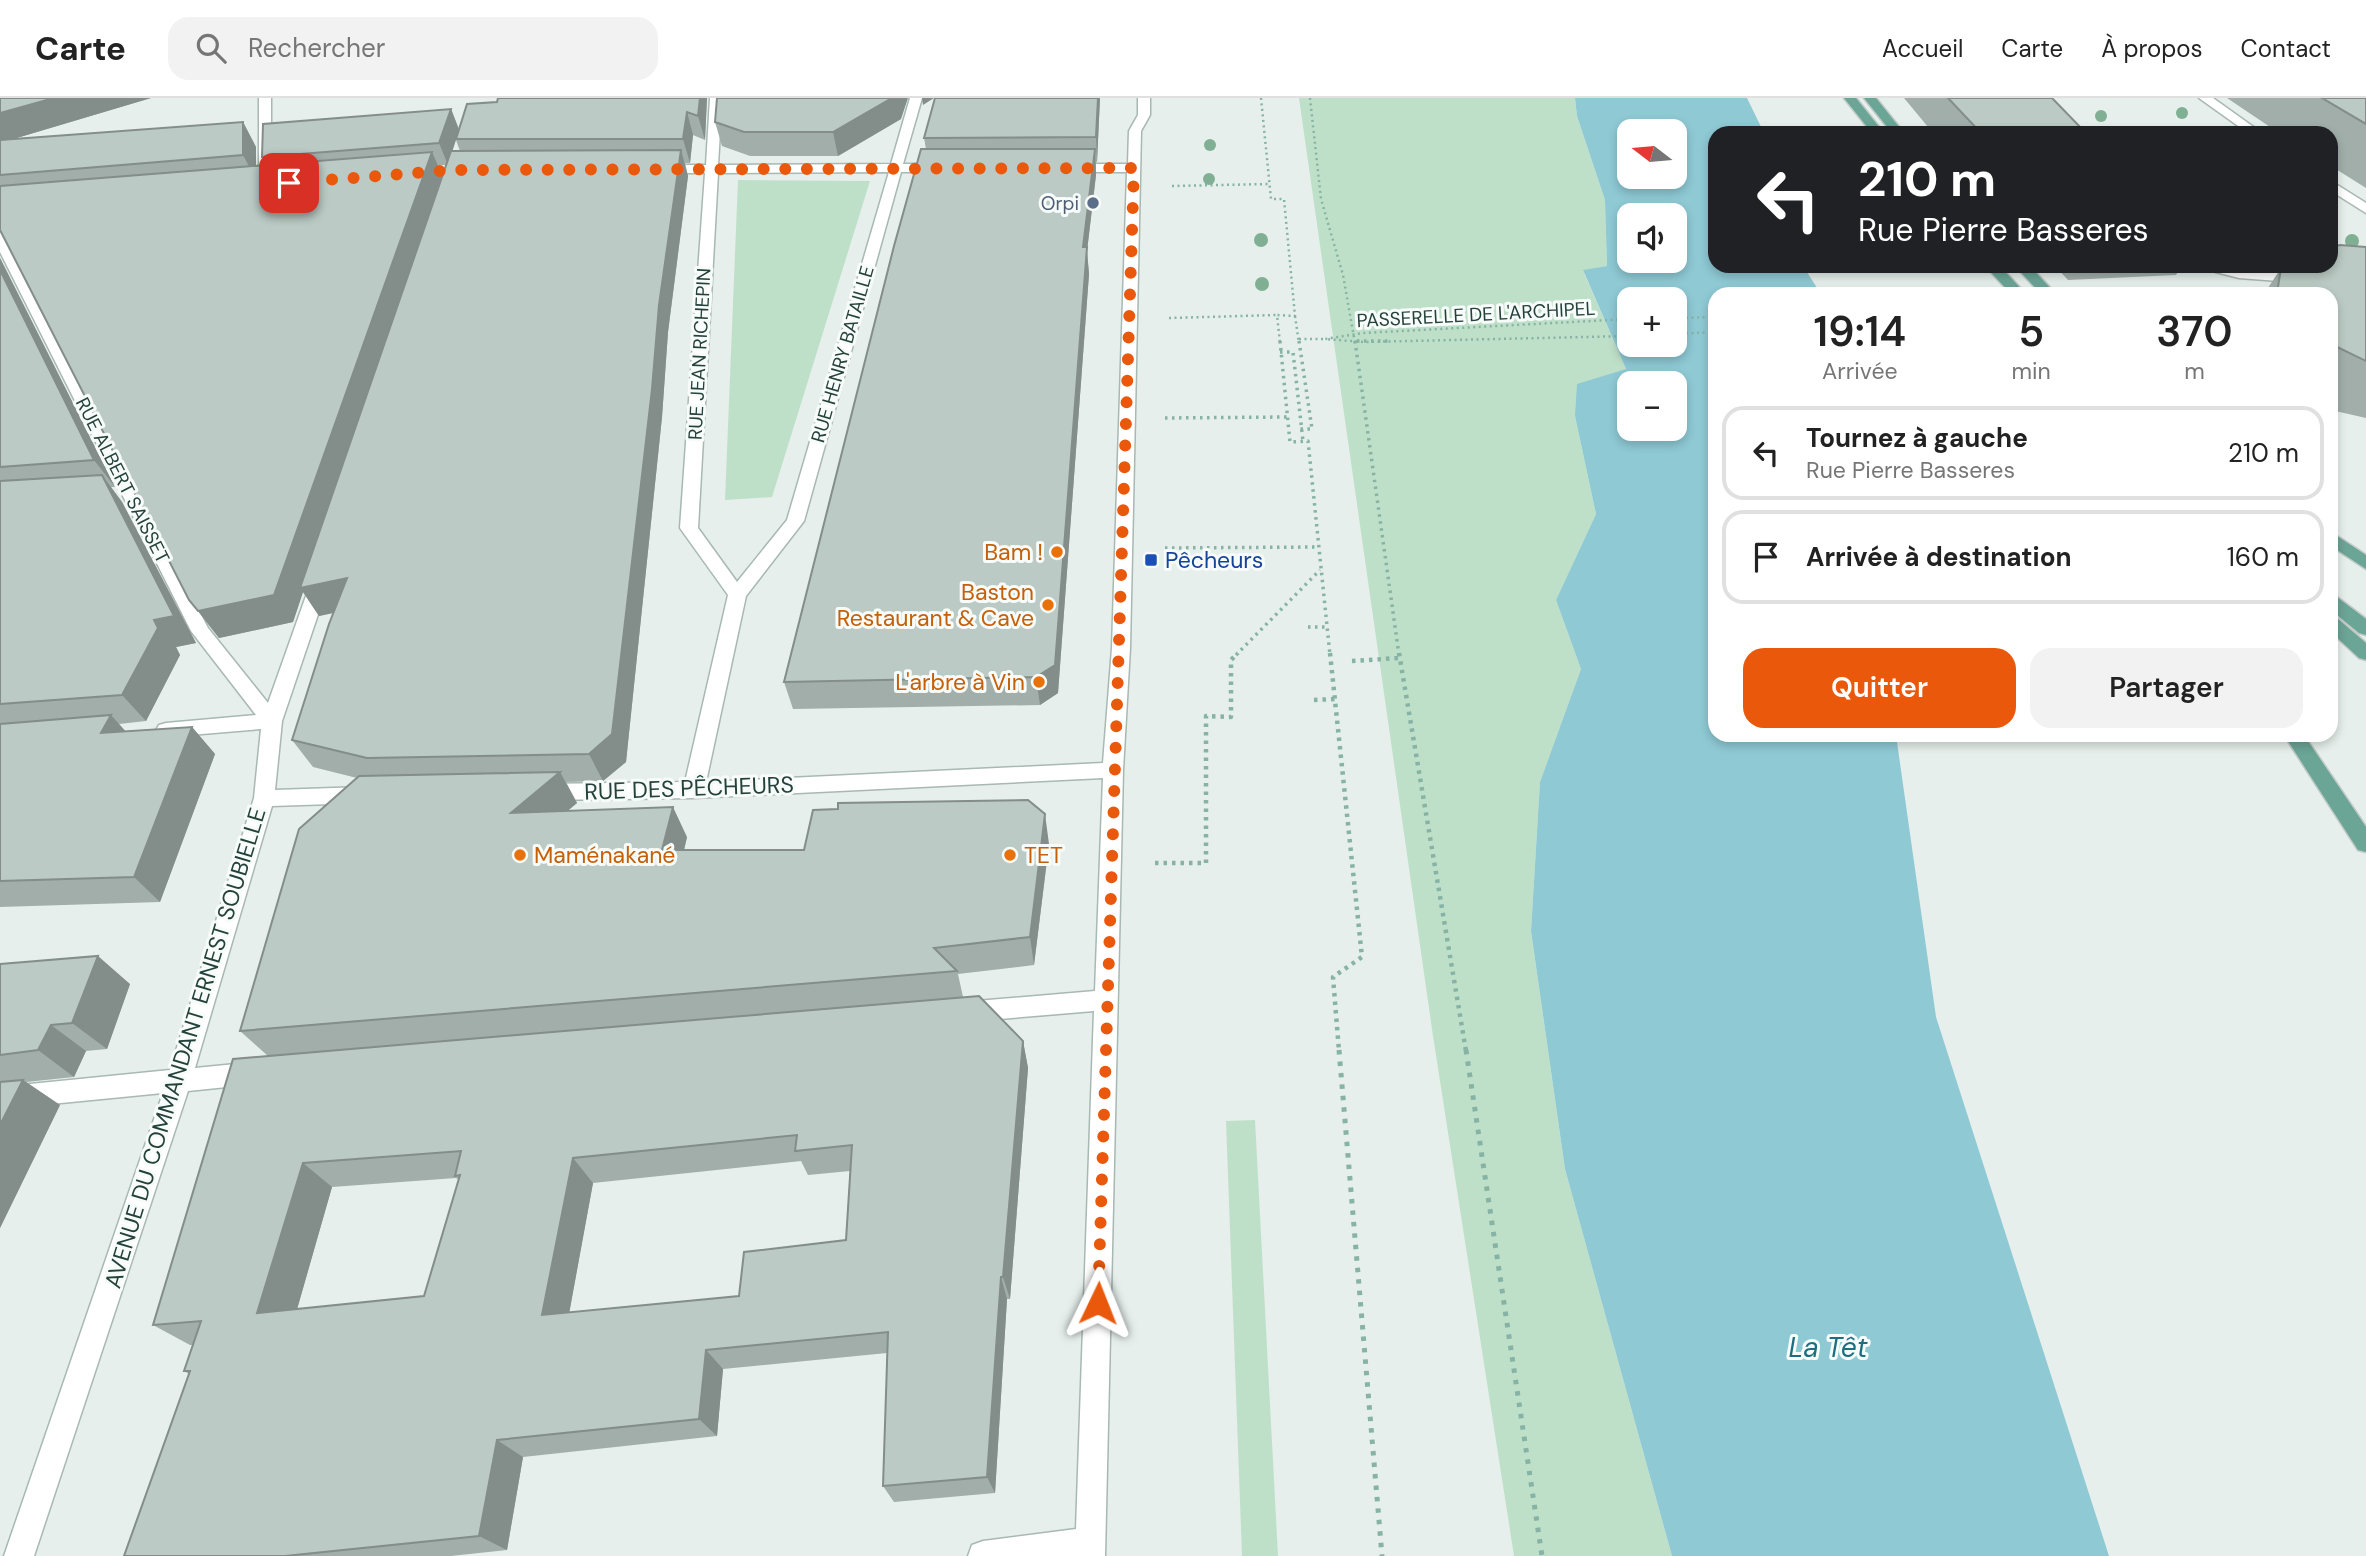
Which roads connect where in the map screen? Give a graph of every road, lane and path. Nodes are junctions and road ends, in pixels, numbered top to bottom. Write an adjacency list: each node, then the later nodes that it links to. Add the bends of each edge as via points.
1 (265, 98): 21 (street)
2 (716, 98): 18 (street, RUE JEAN RICHEPIN)
3 (916, 98): 13 (street, RUE HENRY BATAILLE)
4 (1144, 98): 16 (street, via 1144,115 1135,131)
5 (1261, 98): 20 (path)
6 (1310, 98): 60 (path, via 1321,199 1343,275 1363,387)
7 (1850, 98): 10 (main road)
8 (1870, 98): 11 (main road)
9 (2205, 98): 12 (street)
10 (1872, 126)
11 (1892, 126)
12 (2246, 126)
13 (895, 168): 14 (street); 18 (street); 53 (street, RUE HENRY BATAILLE, via 795,521)
14 (962, 168)
15 (1054, 168): 16 (street)
16 (1134, 168): 35 (street)
17 (643, 169): 18 (street)
18 (712, 169): 53 (street, RUE JEAN RICHEPIN, via 690,528)
19 (1184, 184): 20 (path)
20 (1269, 184): 32 (path, via 1271,199 1284,199)
21 (265, 185)
22 (2338, 190): 23 (street)
23 (2366, 209)
24 (1, 215): 64 (street, RUE ALBERT SAISSET, via 5,249 123,494 200,631)
25 (1999, 273): 29 (main road)
26 (2029, 273): 30 (main road)
27 (2235, 273): 28 (street)
28 (2315, 279)
29 (2012, 287)
30 (2042, 287)
31 (1277, 315): 32 (path); 35 (path); 42 (path)
32 (1295, 316): 40 (path)
33 (1708, 317): 34 (path)
34 (1687, 318)
35 (1131, 319): 44 (street)
36 (1617, 321): 41 (path, PASSERELLE DE L'ARCHIPEL, bridge, via 1363,333)
37 (1708, 332): 38 (path)
38 (1687, 333)
39 (1617, 337): 41 (path, PASSERELLE DE L'ARCHIPEL, bridge)
40 (1299, 339): 41 (path, PASSERELLE DE L'ARCHIPEL); 45 (path, via 1312,429)
41 (1325, 339)
42 (1280, 352): 43 (path); 45 (path, via 1293,352)
43 (1287, 416): 44 (path); 46 (path, via 1290,442)
44 (1127, 418): 49 (street)
45 (1300, 429): 46 (path)
46 (1303, 441): 48 (path, via 1308,440)
47 (2338, 543): 51 (main road)
48 (1318, 547): 49 (path); 52 (path)
49 (1123, 549): 67 (street)
50 (328, 558): 64 (street, AVENUE DU COMMANDANT ERNEST SOUBIELLE)
51 (2366, 563)
52 (1321, 570): 56 (path); 72 (path, via 1231,660 1231,717 1206,716 1206,863 1155,864 1157,838)
53 (737, 595): 68 (street)
54 (2338, 607): 58 (main road)
55 (1308, 627): 56 (path)
56 (1327, 627): 62 (path)
57 (2338, 628): 59 (main road)
58 (2366, 629)
59 (2366, 653)
60 (1399, 658): 61 (path); 83 (path, via 1483,1151)
61 (1352, 661)
62 (1335, 699): 63 (path); 82 (path, via 1362,957 1334,977)
63 (1314, 700)
64 (272, 721): 65 (street); 71 (street, AVENUE DU COMMANDANT ERNEST SOUBIELLE)
65 (151, 731)
66 (2299, 742): 73 (main road)
67 (1113, 770): 68 (street, RUE DES PÊCHEURS); 72 (street)
68 (694, 790): 69 (street, RUE DES PÊCHEURS)
69 (516, 793)
70 (379, 795): 71 (street)
71 (264, 798): 77 (street, AVENUE DU COMMANDANT ERNEST SOUBIELLE)
72 (1111, 835): 74 (street)
73 (2366, 844)
74 (1107, 1000): 75 (street); 79 (street)
75 (946, 1014)
76 (280, 1071): 77 (street)
77 (180, 1079): 78 (street); 80 (street, AVENUE DU COMMANDANT ERNEST SOUBIELLE)
78 (0, 1098)
79 (1090, 1549): 81 (street)
80 (19, 1556)
81 (984, 1556)
82 (1382, 1556)
83 (1542, 1556)

